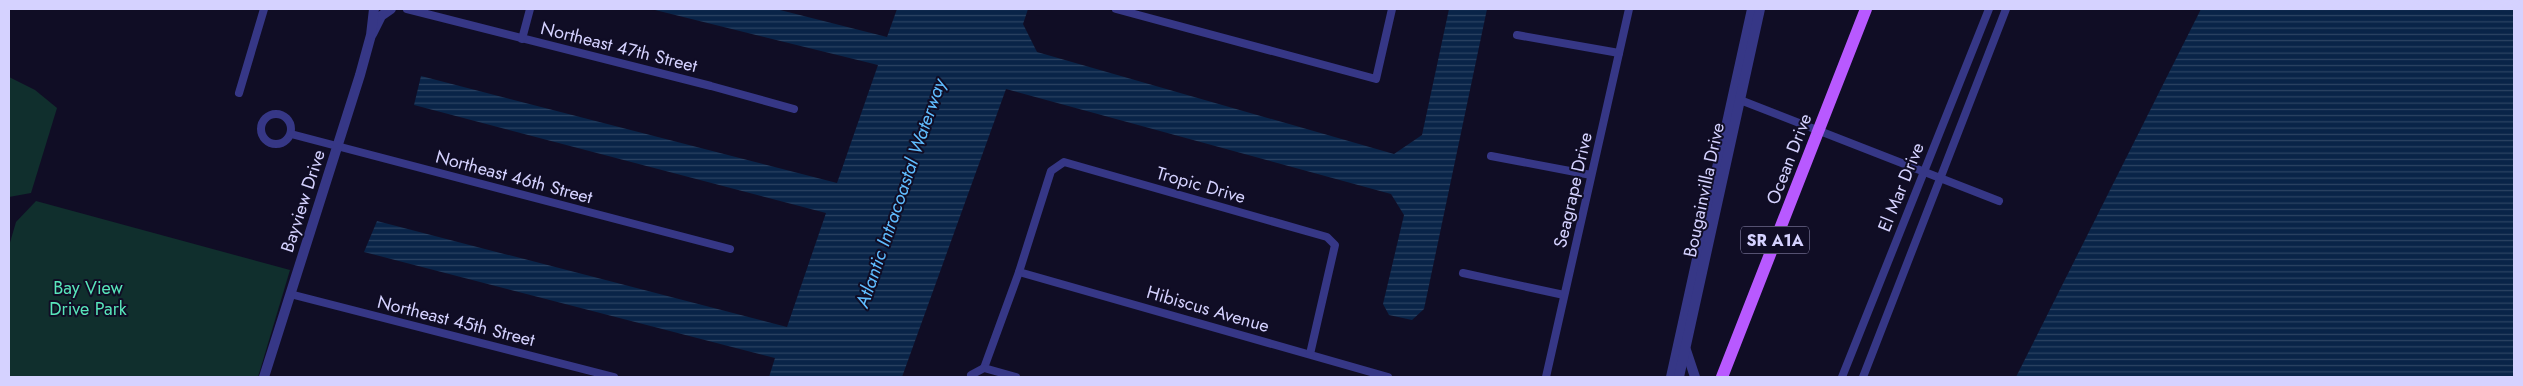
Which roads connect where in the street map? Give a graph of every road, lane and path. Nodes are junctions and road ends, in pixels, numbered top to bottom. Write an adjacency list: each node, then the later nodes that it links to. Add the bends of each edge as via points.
1 (264, 9): 18 (street)
2 (374, 9): 13 (street, Bayview Drive, via 379,12); 15 (street, Bayview Drive)
3 (407, 9): 16 (street, Northeast 47th Street)
4 (530, 9): 16 (street)
5 (1116, 9): 6 (street, via 1376,79)
6 (1392, 9)
7 (1629, 9): 17 (street, Seagrape Drive)
8 (1752, 9): 19 (street, Bougainvilla Drive)
9 (1760, 9): 19 (street, Bougainvilla Drive)
10 (1866, 9): 21 (main road, Ocean Drive / SR A1A)
11 (1989, 9): 25 (street, El Mar Drive)
12 (2006, 9): 27 (street, El Mar Drive)
13 (388, 10): 15 (street, Bayview Drive)
14 (1517, 34): 17 (street)
15 (371, 35): 23 (street, Bayview Drive)
16 (522, 39): 20 (street, Northeast 47th Street)
17 (1619, 53): 26 (street, Seagrape Drive)
18 (238, 93)
19 (1737, 99): 21 (street); 34 (street, Bougainvilla Drive); 39 (street, Bougainvilla Drive)
20 (794, 109)
21 (1818, 130): 25 (street); 46 (main road, Ocean Drive / SR A1A)
22 (291, 134): 22 (street, via 290,122 280,114 268,116 261,125 262,137 272,144 283,143); 23 (street, Northeast 46th Street)
23 (337, 146): 29 (street, Northeast 46th Street); 32 (street, Bayview Drive)
24 (1491, 156): 26 (street)
25 (1923, 172): 27 (street); 47 (street, El Mar Drive)
26 (1591, 176): 33 (street, Seagrape Drive)
27 (1941, 179): 28 (street); 48 (street, El Mar Drive)
28 (1999, 201)
29 (730, 249)
30 (1019, 272): 35 (street, Hibiscus Avenue); 35 (street, Tropic Drive, via 1051,171 1064,162 1327,237 1335,245); 36 (street)
31 (1464, 273): 33 (street)
32 (290, 294): 40 (street, Bayview Drive); 41 (street, Northeast 45th Street)
33 (1564, 295): 44 (street, Seagrape Drive)
34 (1686, 349): 39 (street, Bougainvilla Drive); 45 (street)
35 (1310, 354): 37 (street, Hibiscus Avenue)
36 (984, 368): 38 (street); 42 (street)
37 (1359, 373): 43 (street, Hibiscus Avenue)
38 (971, 375)
39 (1677, 375)
40 (264, 377)
41 (614, 377)
42 (1016, 377)
43 (1388, 377)
44 (1546, 377)
45 (1696, 377)
46 (1722, 377)
47 (1842, 377)
48 (1863, 377)

